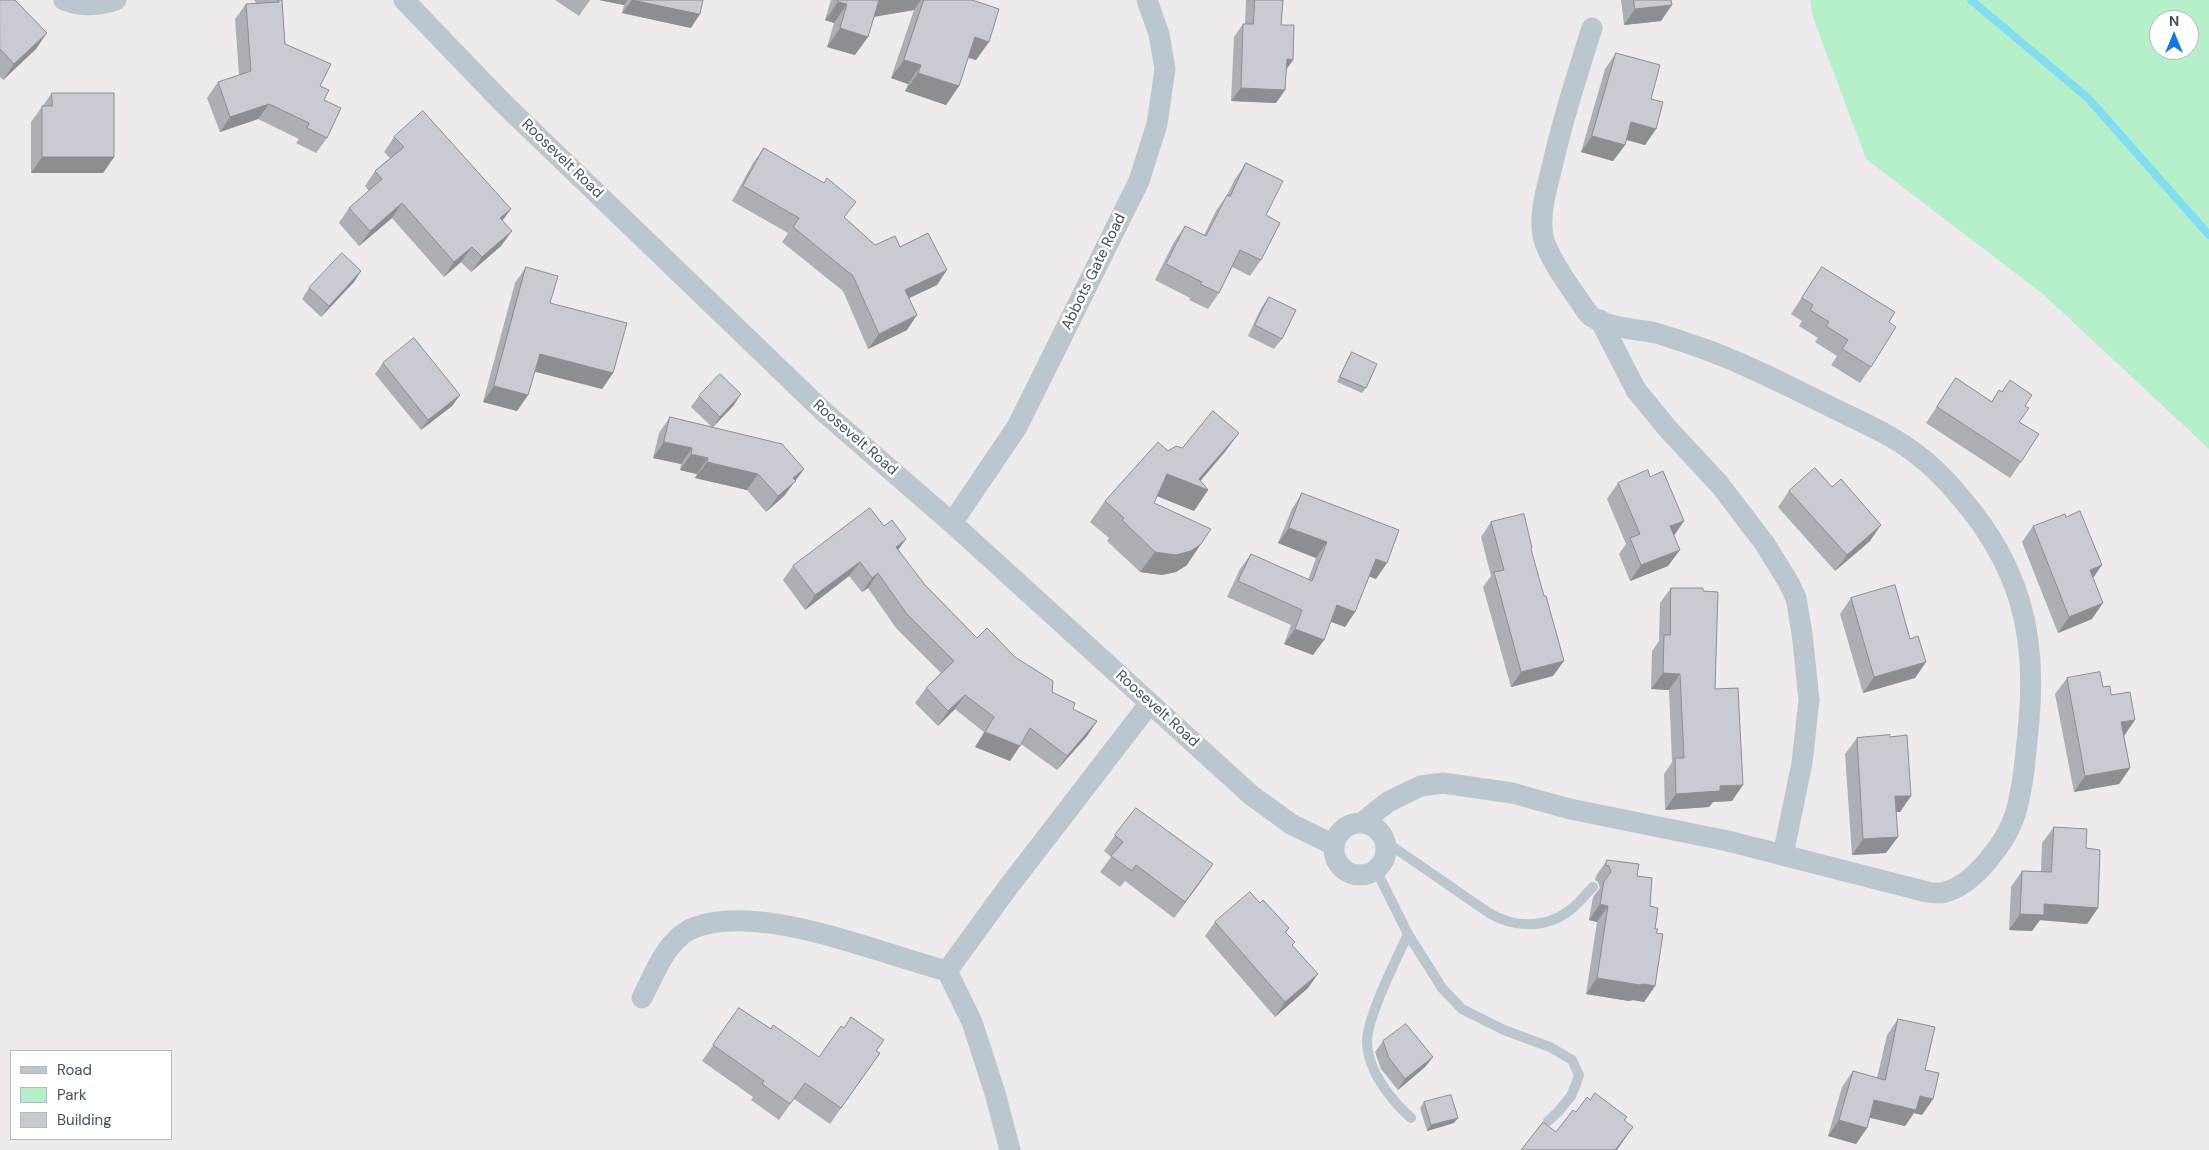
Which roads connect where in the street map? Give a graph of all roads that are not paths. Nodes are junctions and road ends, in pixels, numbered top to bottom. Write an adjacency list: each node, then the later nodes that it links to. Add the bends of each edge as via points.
1 (64, 0): 2 (street, via 93,6)
2 (116, 0)
3 (404, 0): 7 (street, Roosevelt Road, via 510,110 824,412)
4 (1147, 0): 7 (street, Abbots Gate Road, via 1159,34 1165,69 1157,124 1139,181 1017,427)
5 (1592, 28): 6 (street, via 1563,119 1542,219 1548,250 1584,308 1590,316)
6 (1600, 320): 12 (street, via 1636,390 1720,486 1765,544 1796,598 1808,700 1802,763); 12 (street, via 1660,334 1709,351 1794,389 1914,452 1948,482 1976,515 2002,555 2017,588 2028,639 2032,687 2025,759 2014,816 1989,858 1966,882 1943,893 1927,892)
7 (952, 523): 8 (street, Roosevelt Road)
8 (1150, 703): 11 (street, Roosevelt Road, via 1251,795 1290,824); 16 (street)
9 (1364, 822): 10 (street, via 1374,826); 11 (street, via 1344,828); 12 (street, via 1388,802 1406,793 1422,786 1443,783 1512,793 1570,809)
10 (1386, 842): 13 (street, via 1383,862); 14 (lane, via 1501,920 1514,924 1553,920 1571,910)
11 (1334, 845): 13 (street, via 1338,864 1346,872 1356,875)
12 (1783, 855)
13 (1376, 870): 15 (lane)
14 (1593, 887)
15 (1408, 934): 18 (lane, via 1368,1029 1367,1043 1377,1076); 19 (lane, via 1442,988 1462,1009 1504,1030 1550,1047 1572,1060 1578,1074 1576,1084 1571,1096)
16 (947, 971): 17 (street, via 779,924 734,920 689,931 677,940 665,954); 20 (street, via 972,1022)
17 (642, 998)
18 (1412, 1118)
19 (1548, 1121)
20 (1010, 1150)

